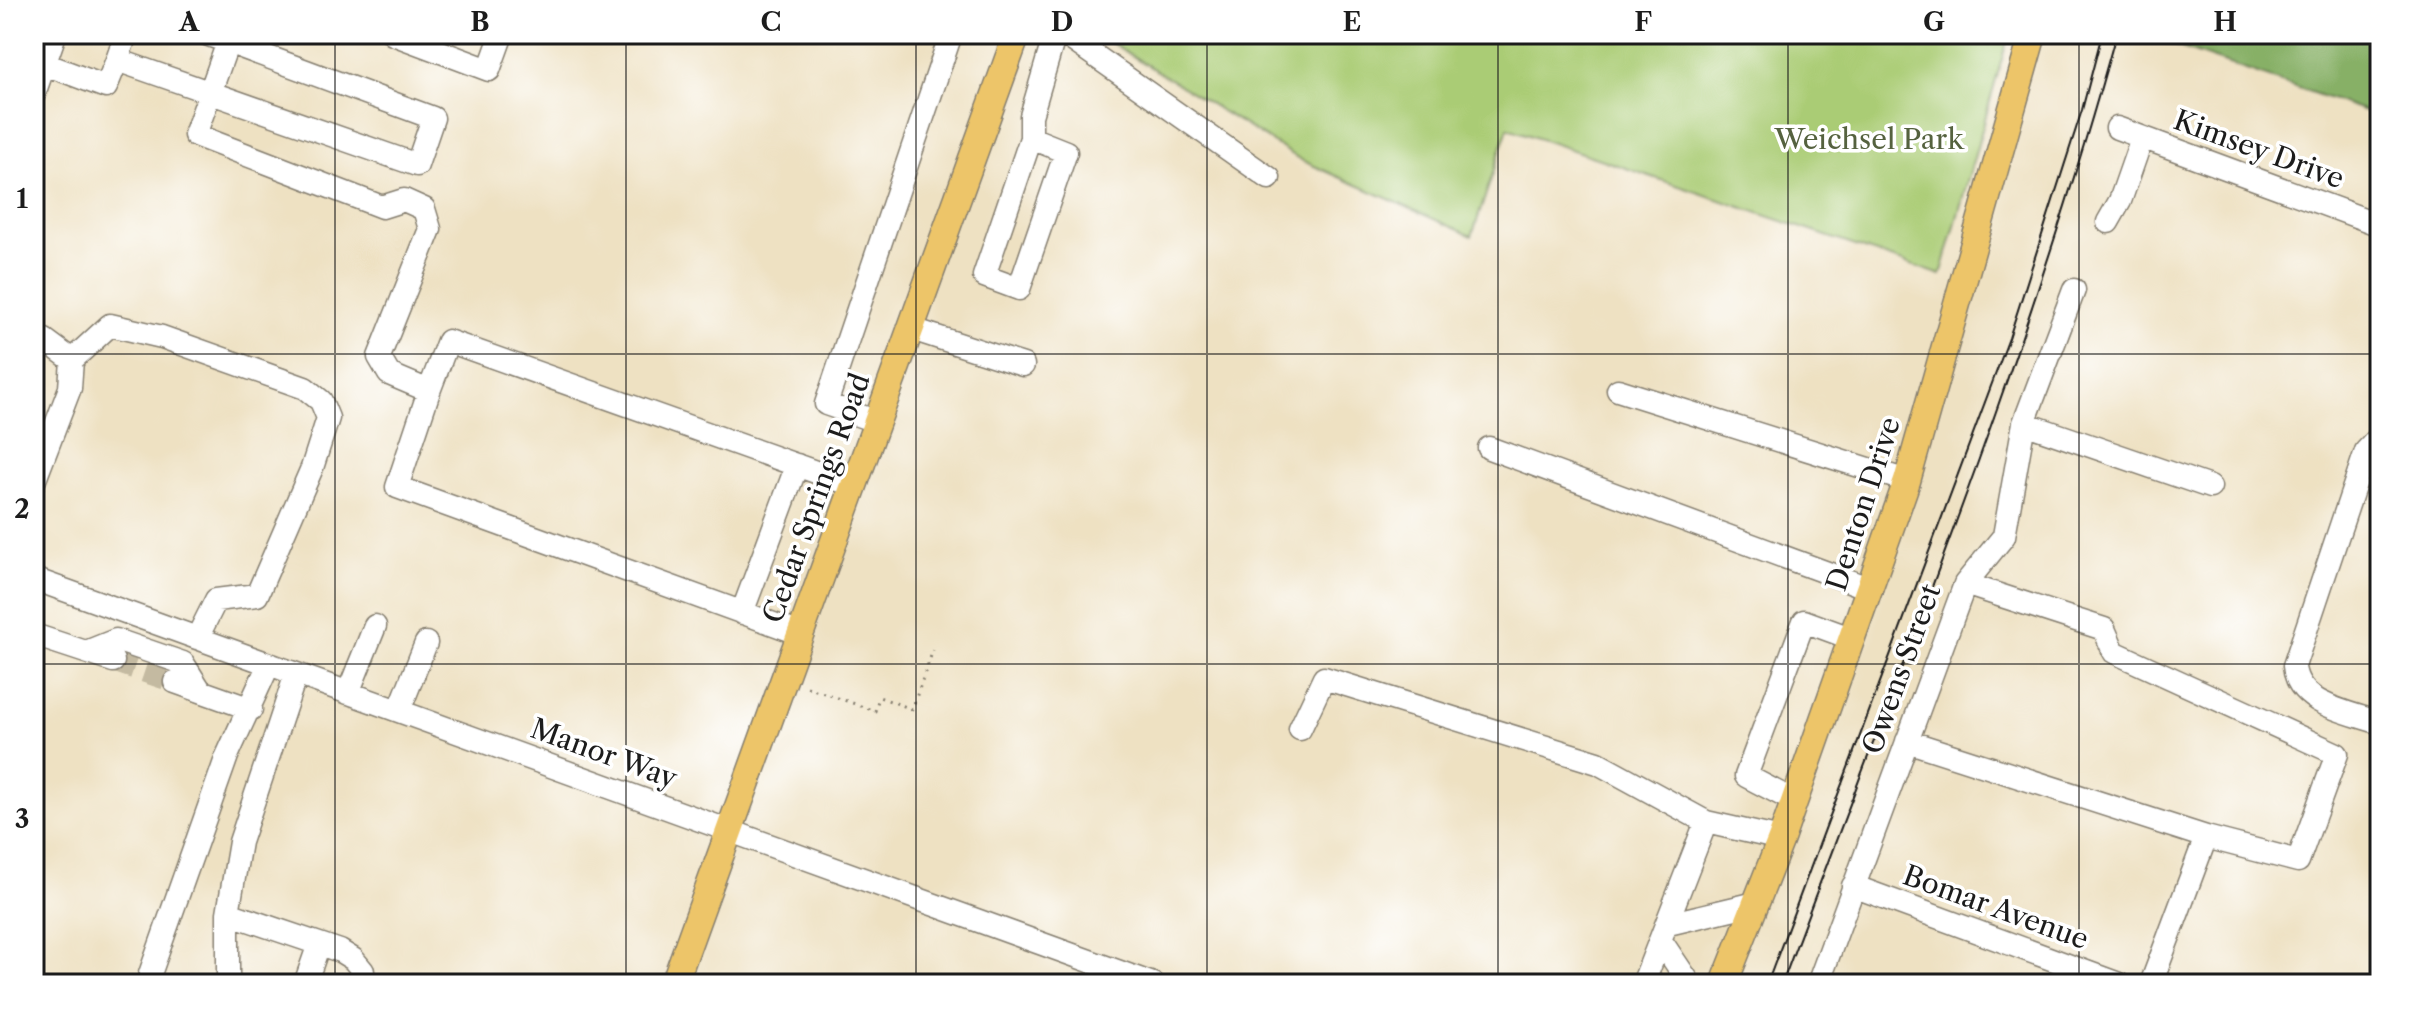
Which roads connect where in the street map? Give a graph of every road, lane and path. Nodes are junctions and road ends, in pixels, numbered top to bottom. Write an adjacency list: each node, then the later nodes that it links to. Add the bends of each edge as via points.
1 (55, 34): 13 (street)
2 (126, 34): 12 (street)
3 (206, 34): 11 (street)
4 (393, 34): 5 (street, via 489,70)
5 (502, 34)
6 (951, 34): 31 (street, via 826,404)
7 (1017, 34): 25 (main road, Cedar Springs Road)
8 (1055, 34): 17 (street, via 1031,116)
9 (1064, 34): 20 (street)
10 (2033, 34): 36 (main road, Denton Drive)
11 (228, 42): 14 (street); 19 (street, via 433,118)
12 (117, 60): 13 (street, via 106,87); 14 (street)
13 (45, 64): 15 (street)
14 (210, 92): 19 (street); 21 (street, via 195,135 382,207)
15 (34, 94)
16 (2117, 128): 18 (street, Kimsey Drive)
17 (1031, 138): 17 (street, via 1066,152 1019,289 984,276)
18 (2142, 138): 22 (street); 23 (street, Kimsey Drive)
19 (417, 165): 21 (street)
20 (1269, 178)
21 (404, 200): 30 (street, via 424,209 430,229 379,357 389,374)
22 (2108, 222)
23 (2380, 225)
24 (2074, 290): 32 (street, Owens Street)
25 (912, 329): 28 (street); 31 (main road, Cedar Springs Road)
26 (34, 336): 27 (street)
27 (72, 360): 37 (street, via 70,388); 47 (street, via 110,325 162,337 305,388 321,401 328,418 312,468 257,595 216,600)
28 (1023, 365)
29 (1618, 390): 36 (street)
30 (429, 391): 35 (street, via 448,341); 43 (street, via 397,487)
31 (878, 422): 38 (main road, Cedar Springs Road)
32 (2024, 423): 39 (street); 41 (street, Owens Street, via 2004,536)
33 (2380, 436): 61 (street, via 2366,451 2294,666 2298,684 2311,698)
34 (1489, 448): 42 (street)
35 (797, 465): 38 (street); 43 (street)
36 (1907, 481): 42 (main road, Denton Drive)
37 (34, 482)
38 (855, 486): 45 (main road, Cedar Springs Road)
39 (2210, 487)
40 (34, 579): 47 (street, Manor Way)
41 (1965, 584): 63 (street, Owens Street); 67 (street, via 2104,629 2114,652 2337,754 2298,861)
42 (1871, 589): 48 (main road, Denton Drive)
43 (742, 613): 45 (street)
44 (375, 626): 58 (street)
45 (801, 634): 66 (main road, Cedar Springs Road)
46 (34, 635): 51 (street)
47 (197, 638): 53 (street, Manor Way)
48 (1853, 639): 64 (main road, Denton Drive); 64 (street, via 1804,621 1746,776)
49 (426, 643): 60 (street)
50 (933, 650): 56 (path, via 912,709 879,697 875,711)
51 (86, 652): 52 (street); 57 (street, via 116,640 183,663)
52 (113, 661)
53 (269, 664): 54 (street, Manor Way); 59 (street)
54 (296, 674): 58 (street, Manor Way); 71 (street, via 240,842)
55 (175, 682): 57 (street)
56 (805, 686)
57 (200, 690): 59 (street)
58 (348, 693): 60 (street, Manor Way)
59 (251, 709): 74 (street, via 227,756)
60 (399, 711): 66 (street, Manor Way)
61 (2380, 723)
62 (1300, 729): 65 (street, via 1324,678 1598,763)
63 (1907, 741): 67 (street); 69 (street, Owens Street)
64 (1794, 801): 68 (main road, Denton Drive)
65 (1706, 822): 68 (street); 72 (street)
66 (730, 830): 78 (main road, Cedar Springs Road); 79 (street, Manor Way)
67 (2206, 837): 85 (street)
68 (1781, 839): 70 (main road, Denton Drive)
69 (1853, 886): 83 (street, Owens Street); 84 (street, Bomar Avenue)
70 (1756, 903): 72 (street); 82 (main road, Denton Drive)
71 (228, 913): 73 (street); 75 (street)
72 (1664, 933): 80 (street); 81 (street)
73 (319, 944): 76 (street); 77 (street, via 353,959 363,971)
74 (150, 974)
75 (228, 984)
76 (305, 984)
77 (362, 984)
78 (674, 984)
79 (1153, 984)
80 (1643, 984)
81 (1690, 984)
82 (1724, 984)
83 (1818, 984)
84 (2119, 984)
85 (2151, 984)

